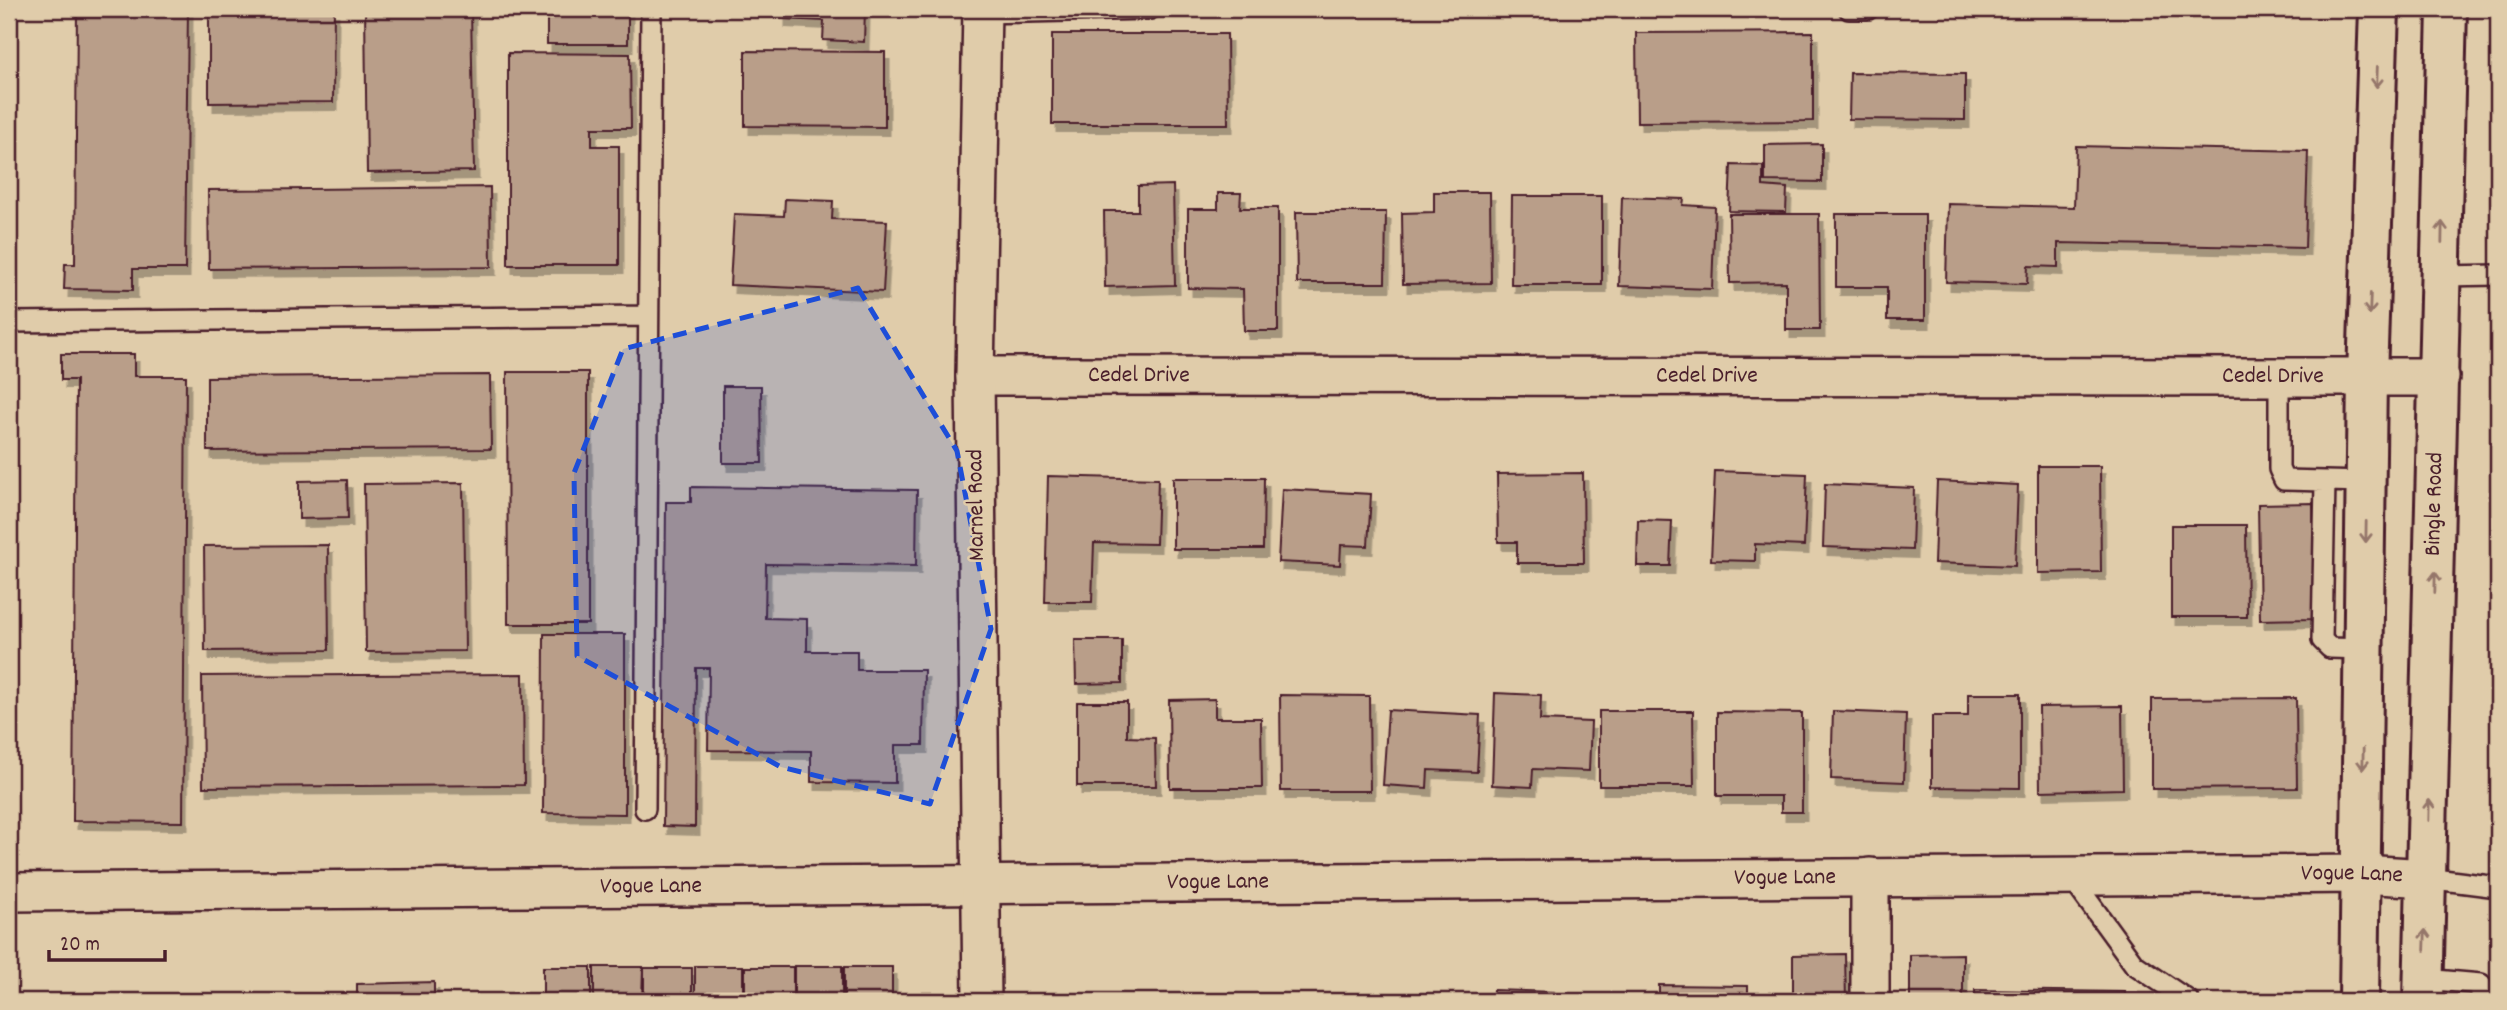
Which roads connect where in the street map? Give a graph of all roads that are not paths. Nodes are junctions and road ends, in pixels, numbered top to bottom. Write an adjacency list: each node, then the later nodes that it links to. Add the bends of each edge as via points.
1 (651, 9): 10 (lane)
2 (1150, 9): 7 (lane)
3 (1849, 9): 4 (lane)
4 (1868, 9)
5 (2379, 9): 14 (main road, one-way to 14)
6 (2447, 9): 9 (main road, Bingle Road, one-way to 6)
7 (982, 11): 12 (street, Marnel Road)
8 (2498, 275): 9 (lane)
9 (2441, 276): 15 (main road, Bingle Road)
10 (648, 316): 11 (lane); 19 (lane)
11 (9, 322)
12 (975, 376): 13 (street, Cedel Drive); 24 (street, Marnel Road)
13 (2279, 377): 14 (street, Cedel Drive); 16 (lane, via 2279,469 2284,480)
14 (2368, 377): 15 (street, Cedel Drive); 17 (main road)
15 (2440, 377): 23 (main road, Bingle Road, one-way to 15)
16 (2325, 481): 17 (lane); 18 (lane, via 2322,640 2330,648)
17 (2366, 482): 18 (main road, one-way to 18)
18 (2364, 649): 20 (main road, one-way to 20)
19 (645, 809)
20 (2362, 874): 21 (street, Vogue Lane); 23 (street, Vogue Lane); 32 (main road)
21 (2070, 876): 22 (street, Vogue Lane); 31 (lane, via 2134,964)
22 (1870, 877): 24 (street, Vogue Lane); 30 (street)
23 (2427, 878): 25 (lane); 27 (main road, Bingle Road, one-way to 23)
24 (982, 882): 26 (street, Vogue Lane); 29 (street, Marnel Road)
25 (2498, 887)
26 (9, 891)
27 (2424, 990): 28 (lane)
28 (2487, 990)
29 (982, 1001)
30 (1870, 1001)
31 (2189, 1001)
32 (2358, 1001)

